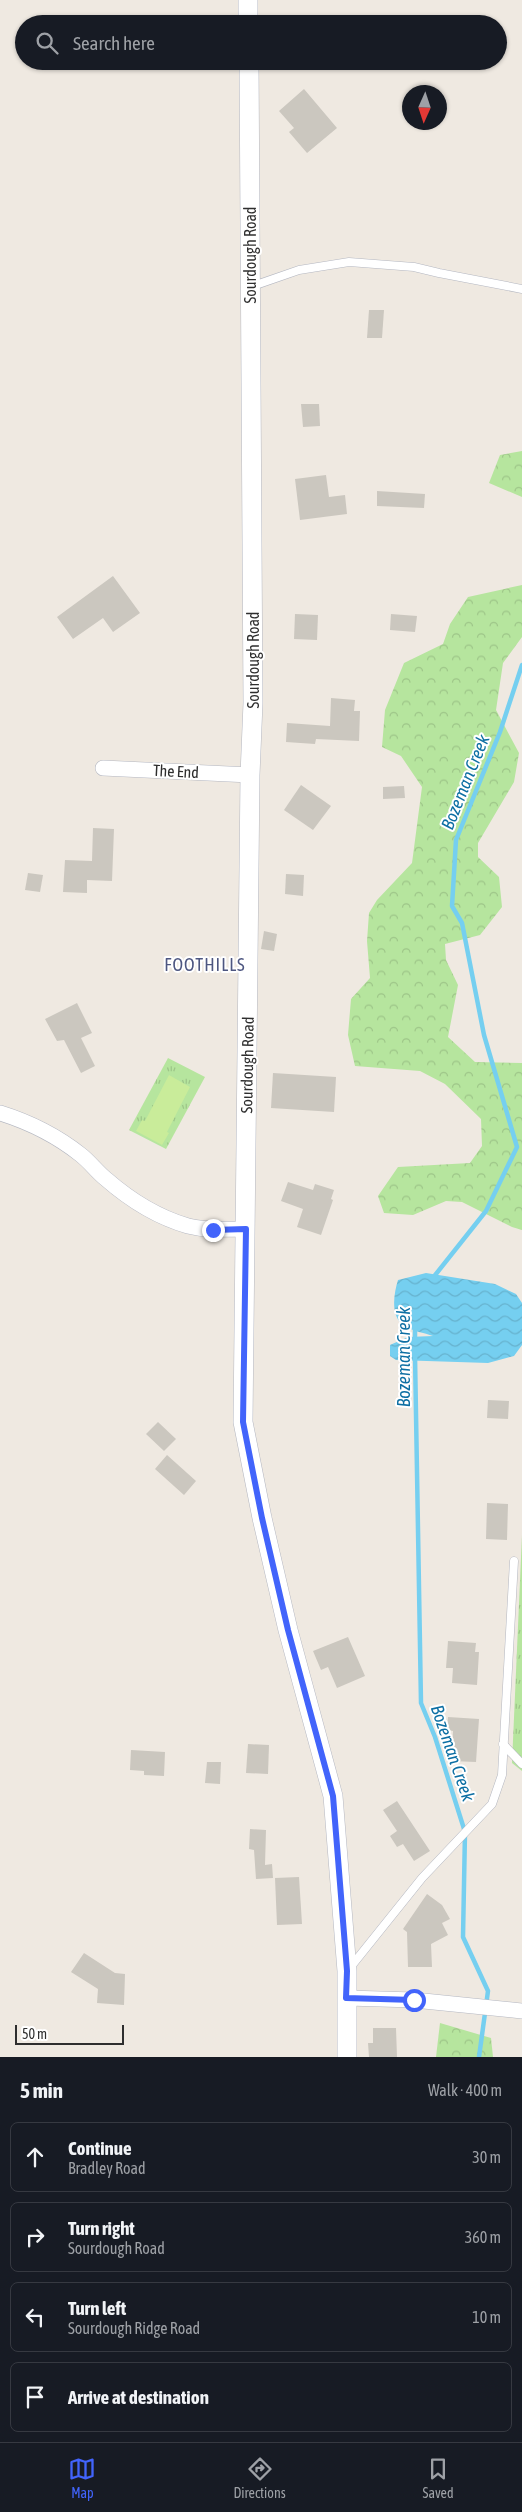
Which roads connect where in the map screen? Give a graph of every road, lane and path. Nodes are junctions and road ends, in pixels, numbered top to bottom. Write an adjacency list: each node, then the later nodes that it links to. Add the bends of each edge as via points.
1 (248, 0): 2 (street)
2 (248, 15)
3 (249, 70): 4 (street, Sourdough Road)
4 (250, 287): 5 (lane, via 299,270 349,262 414,267); 7 (street, Sourdough Road, via 253,648)
5 (522, 289)
6 (103, 768): 7 (street, The End)
7 (250, 775): 9 (street, Sourdough Road)
8 (0, 1113): 9 (street, via 24,1120 82,1155 130,1198 159,1215 189,1226 213,1230)
9 (246, 1229): 13 (street, Sourdough Road, via 243,1422 286,1620 333,1796)
10 (514, 1561): 11 (lane)
11 (503, 1744): 12 (lane); 13 (lane, via 502,1775 492,1804 422,1878)
12 (522, 1764)
13 (347, 1971): 14 (street, Sourdough Road)
14 (346, 1998): 15 (street, via 414,2000); 16 (street, Sourdough Road)
15 (522, 2011)
16 (347, 2057)

